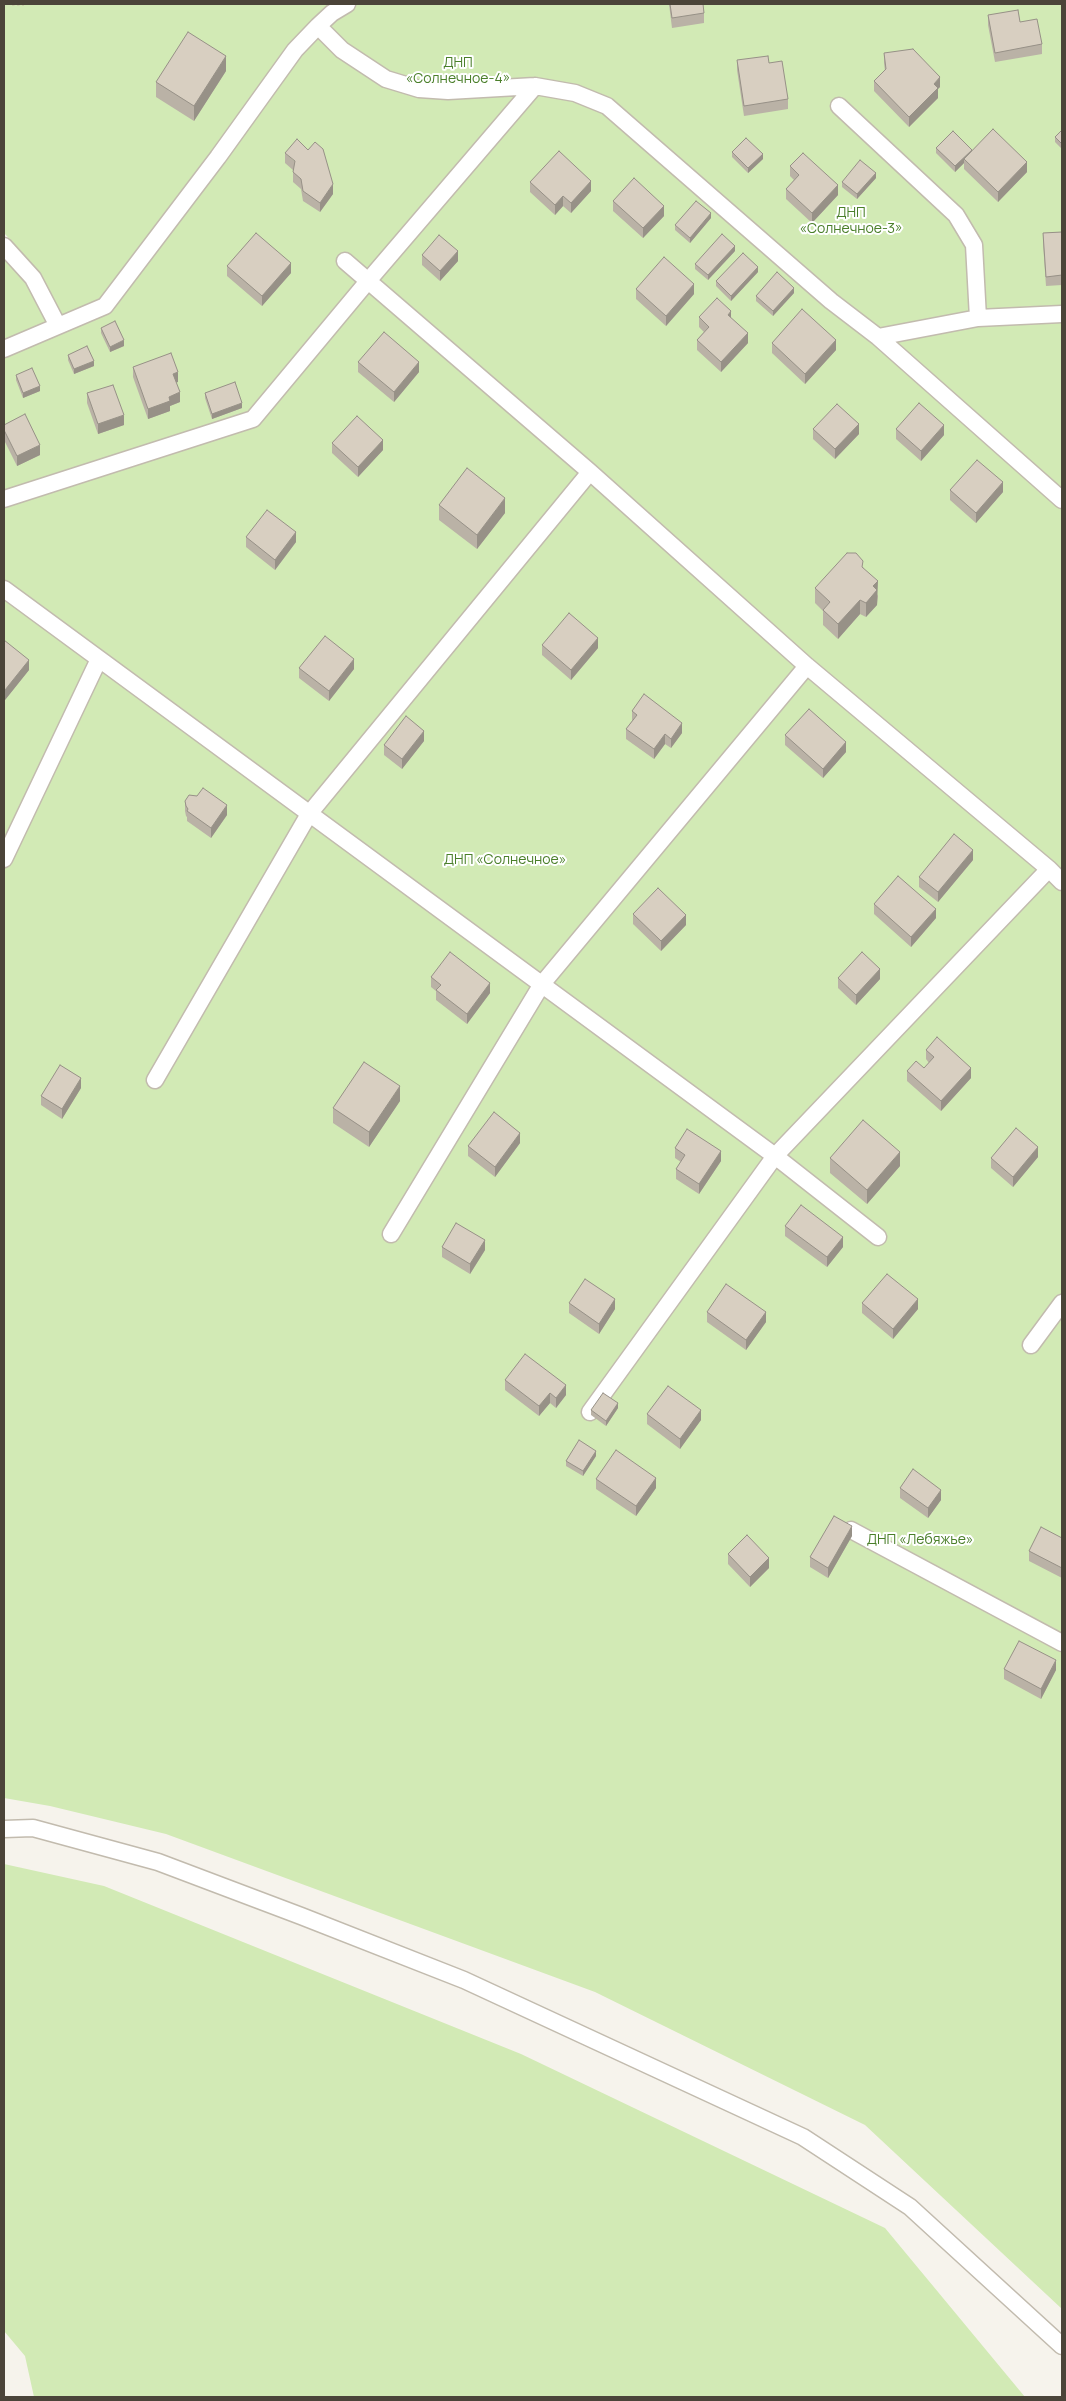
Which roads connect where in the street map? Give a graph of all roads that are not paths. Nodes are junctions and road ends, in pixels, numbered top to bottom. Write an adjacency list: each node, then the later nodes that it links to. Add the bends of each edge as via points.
1 (347, 4): 2 (street)
2 (318, 26): 3 (street, via 342,50 386,80 411,87 448,91); 10 (street, via 295,50 105,306)
3 (535, 86): 7 (street); 11 (street, via 575,92 606,106 831,301)
4 (838, 106): 9 (street, via 956,215 974,245)
5 (4, 246): 10 (street, via 32,278)
6 (345, 260): 7 (street)
7 (368, 281): 13 (street); 14 (street, via 253,419)
8 (1062, 314): 9 (street)
9 (978, 318): 11 (street)
10 (58, 326): 12 (street)
11 (878, 337): 15 (street)
12 (4, 349)
13 (590, 472): 18 (street); 19 (street)
14 (4, 498)
15 (1062, 500)
16 (4, 589): 17 (street)
17 (99, 659): 19 (street); 20 (street)
18 (807, 666): 21 (street); 23 (street)
19 (308, 814): 23 (street); 24 (street)
20 (4, 859)
21 (1049, 869): 22 (street); 25 (street)
22 (1062, 882)
23 (542, 984): 25 (street); 26 (street)
24 (155, 1080)
25 (775, 1156): 27 (street); 30 (street)
26 (391, 1234)
27 (878, 1237)
28 (1062, 1303): 29 (street)
29 (1031, 1345)
30 (590, 1412)
31 (851, 1530): 32 (street)
32 (1062, 1643)
33 (4, 1829): 34 (street, via 33,1828 158,1862 301,1916 464,1980 803,2137 910,2206)
34 (1062, 2346)

